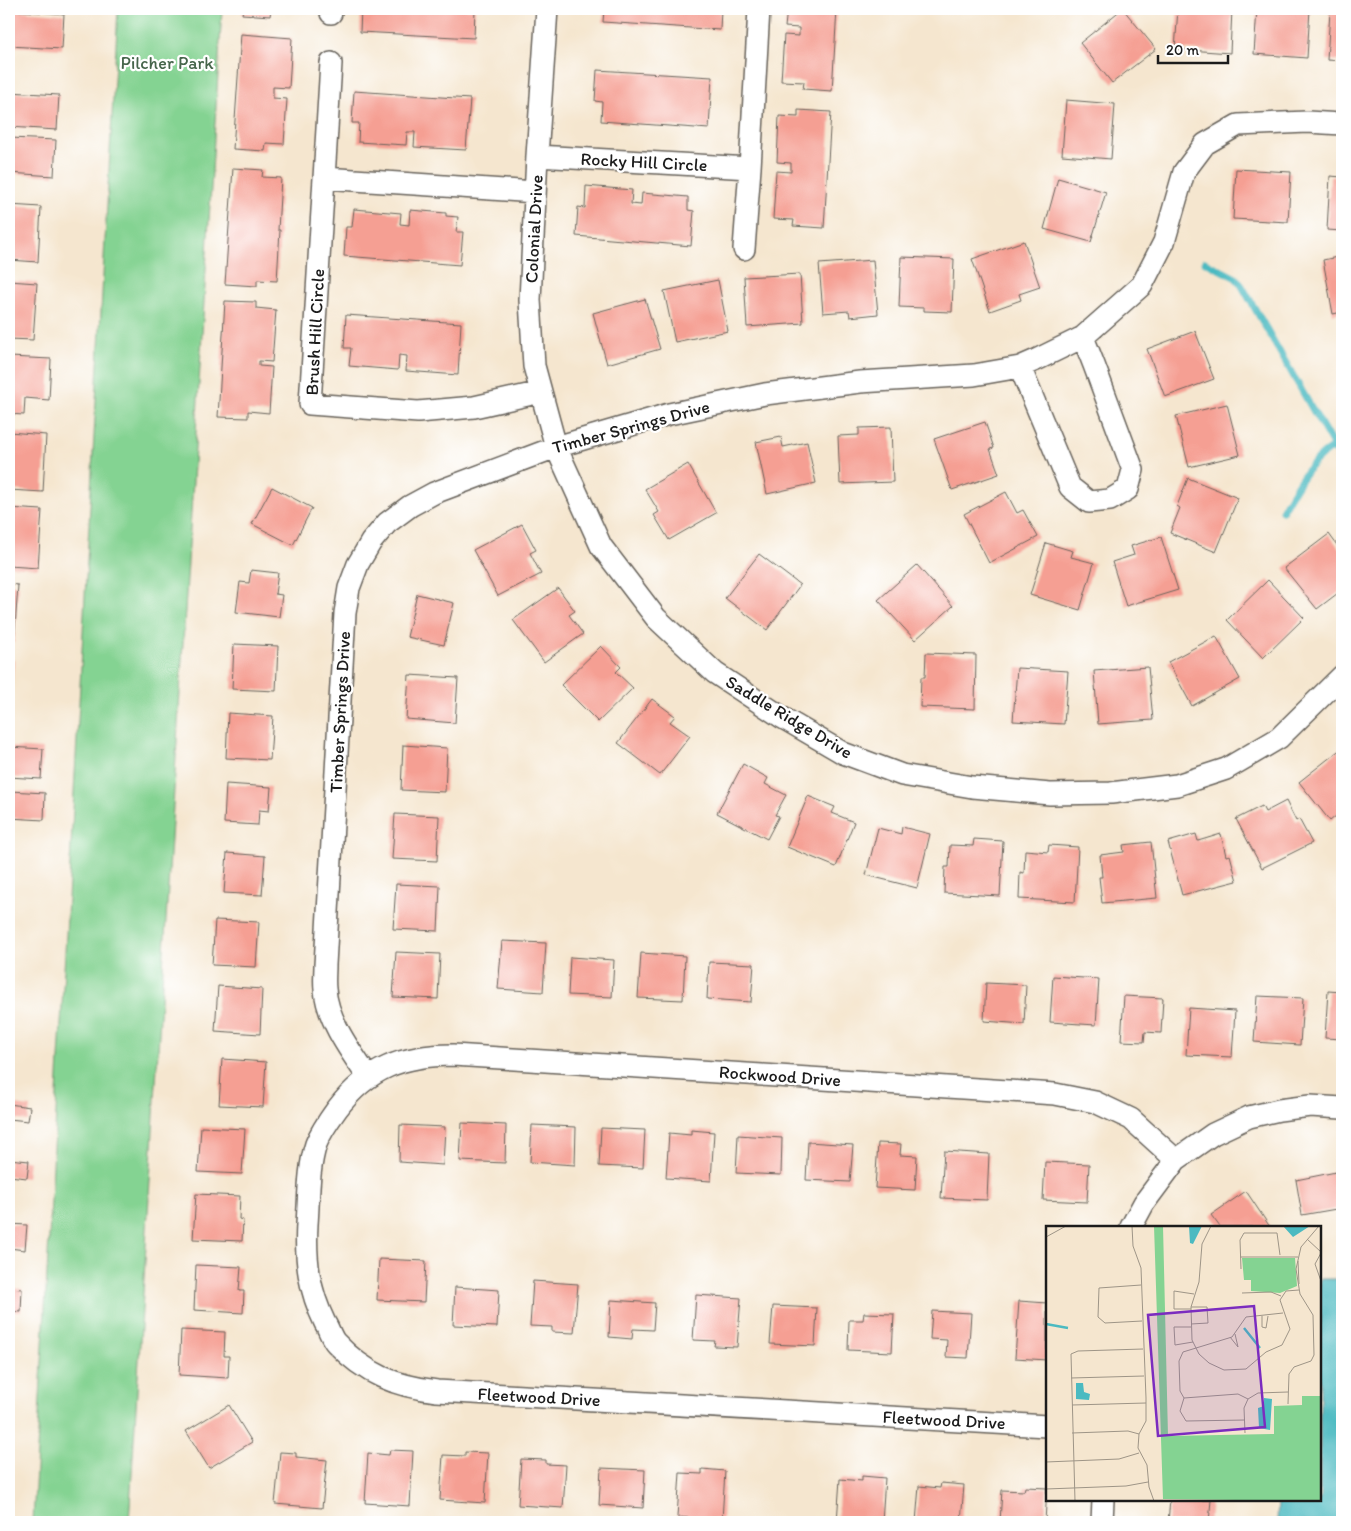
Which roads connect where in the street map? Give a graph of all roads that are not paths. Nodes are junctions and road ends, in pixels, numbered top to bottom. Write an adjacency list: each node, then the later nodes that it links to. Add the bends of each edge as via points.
1 (547, 9): 5 (street, Colonial Drive)
2 (759, 9): 6 (street)
3 (331, 63): 7 (street, Brush Hill Circle)
4 (1342, 124): 10 (street, Timber Springs Drive, via 1238,125 1205,144 1184,172 1164,242 1142,285)
5 (537, 156): 6 (street, Rocky Hill Circle); 8 (street, Colonial Drive)
6 (750, 168): 9 (street)
7 (324, 178): 8 (street); 12 (street, Brush Hill Circle, via 310,404 418,412 474,407)
8 (535, 192): 12 (street, Colonial Drive, via 530,300 534,366)
9 (744, 249)
10 (1083, 336): 11 (street, Timber Springs Drive); 11 (street, via 1133,470 1128,489 1110,500 1089,502 1070,488)
11 (1020, 367): 13 (street, Timber Springs Drive, via 974,375 860,382 765,394 669,414)
12 (541, 392): 13 (street, Colonial Drive)
13 (556, 447): 14 (street, Saddle Ridge Drive, via 601,546 656,618 715,673 783,718 843,753 902,775 972,787 1050,794 1111,793 1178,785 1226,769 1279,738); 15 (street, Timber Springs Drive, via 434,493 410,506 387,523 371,542 349,588 325,990 332,1016)
14 (1342, 676)
15 (368, 1077): 17 (street, Rockwood Drive, via 393,1064 415,1058 453,1055 1055,1094 1095,1102 1131,1119); 19 (street, Fleetwood Drive, via 349,1093 316,1145 310,1176 306,1241 307,1264 316,1305 335,1342 366,1370 415,1388 436,1391)
16 (1342, 1108): 17 (street, via 1310,1106 1249,1117 1213,1134)
17 (1176, 1160): 18 (street, via 1144,1203)
18 (1132, 1226)
19 (1046, 1426)
20 (1103, 1501): 21 (street)
21 (1102, 1522)

